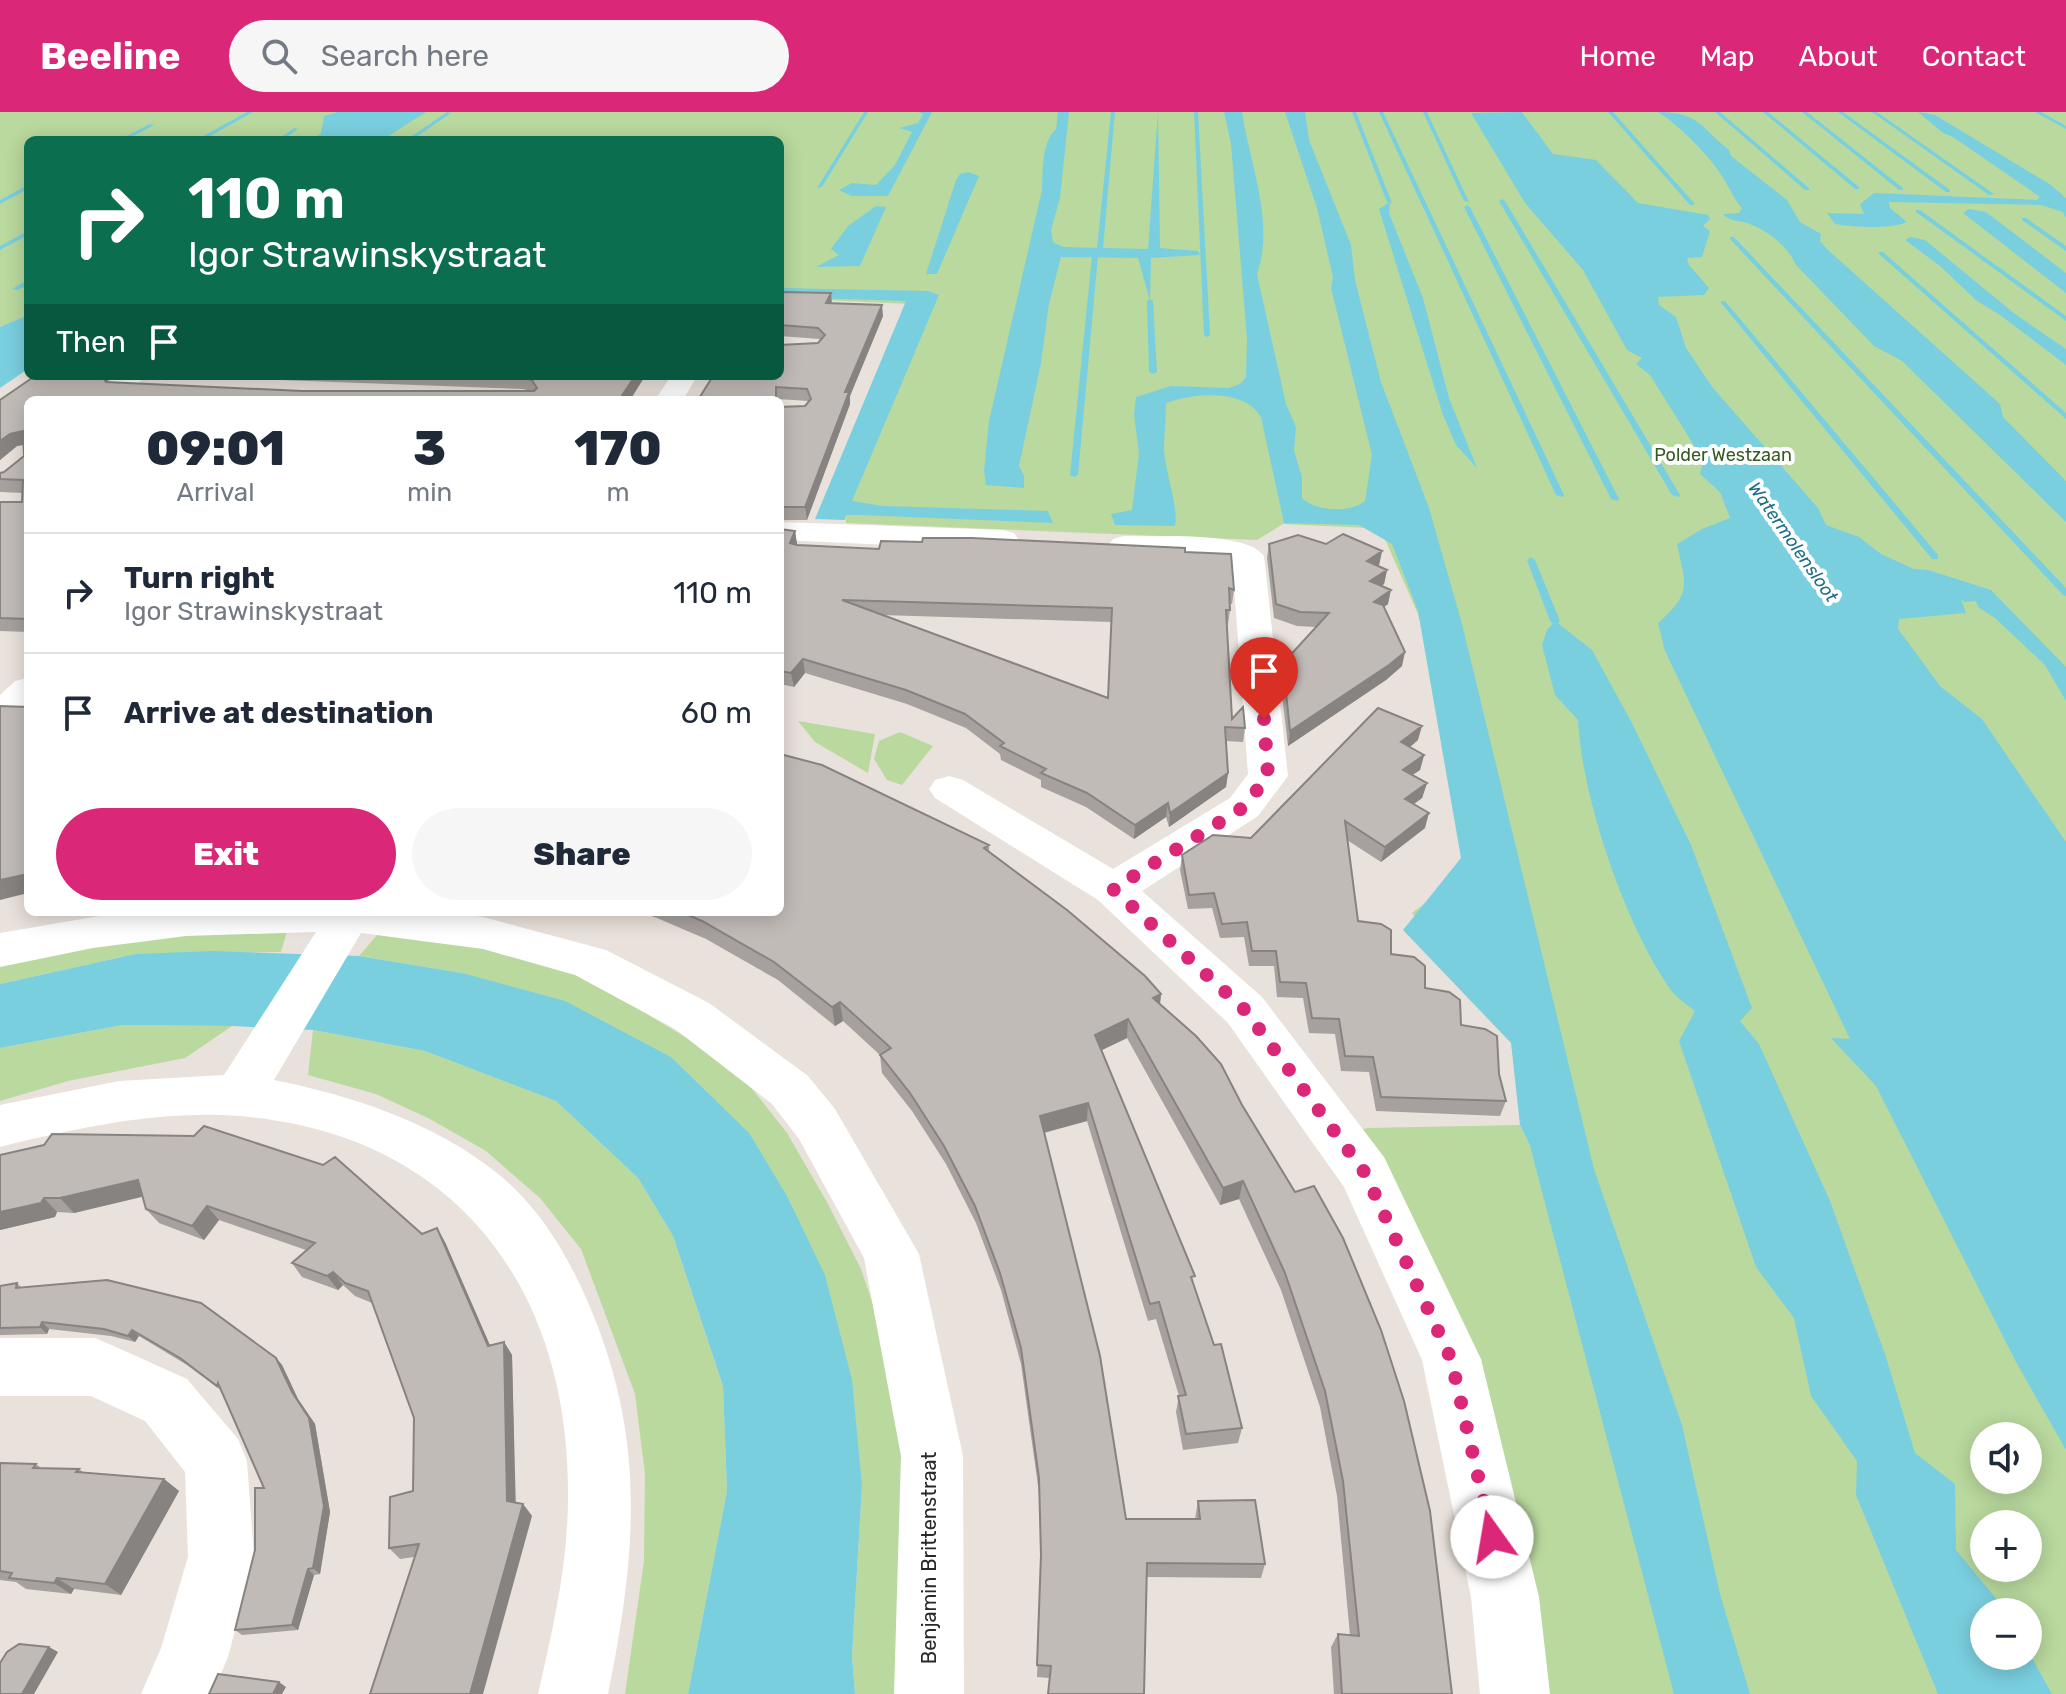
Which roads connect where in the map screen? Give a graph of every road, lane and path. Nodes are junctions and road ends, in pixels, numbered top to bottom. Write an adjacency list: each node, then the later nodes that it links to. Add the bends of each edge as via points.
1 (784, 531): 2 (street)
2 (1038, 542)
3 (1099, 544): 9 (street, via 1237,550 1248,556 1268,776 1244,807)
4 (0, 667): 5 (street)
5 (24, 668)
6 (24, 693): 7 (street, via 7,709)
7 (24, 709)
8 (949, 789): 9 (street)
9 (1113, 889): 18 (street, via 1245,1010 1365,1173 1451,1359 1505,1597)
10 (345, 923): 11 (street, Benjamin Brittenstraat, via 186,920); 12 (street); 17 (street, Benjamin Brittenstraat, via 483,933 590,962 692,1016 790,1090 817,1124 891,1254 932,1456)
11 (0, 950)
12 (238, 1096): 13 (street, via 84,1106); 16 (street, via 354,1119 434,1160 504,1214 549,1282 588,1388 598,1461 599,1538)
13 (0, 1126)
14 (0, 1367): 15 (street, via 95,1367 166,1400 216,1461 221,1557 193,1657)
15 (176, 1694)
16 (573, 1694)
17 (929, 1694)
18 (1515, 1694)

